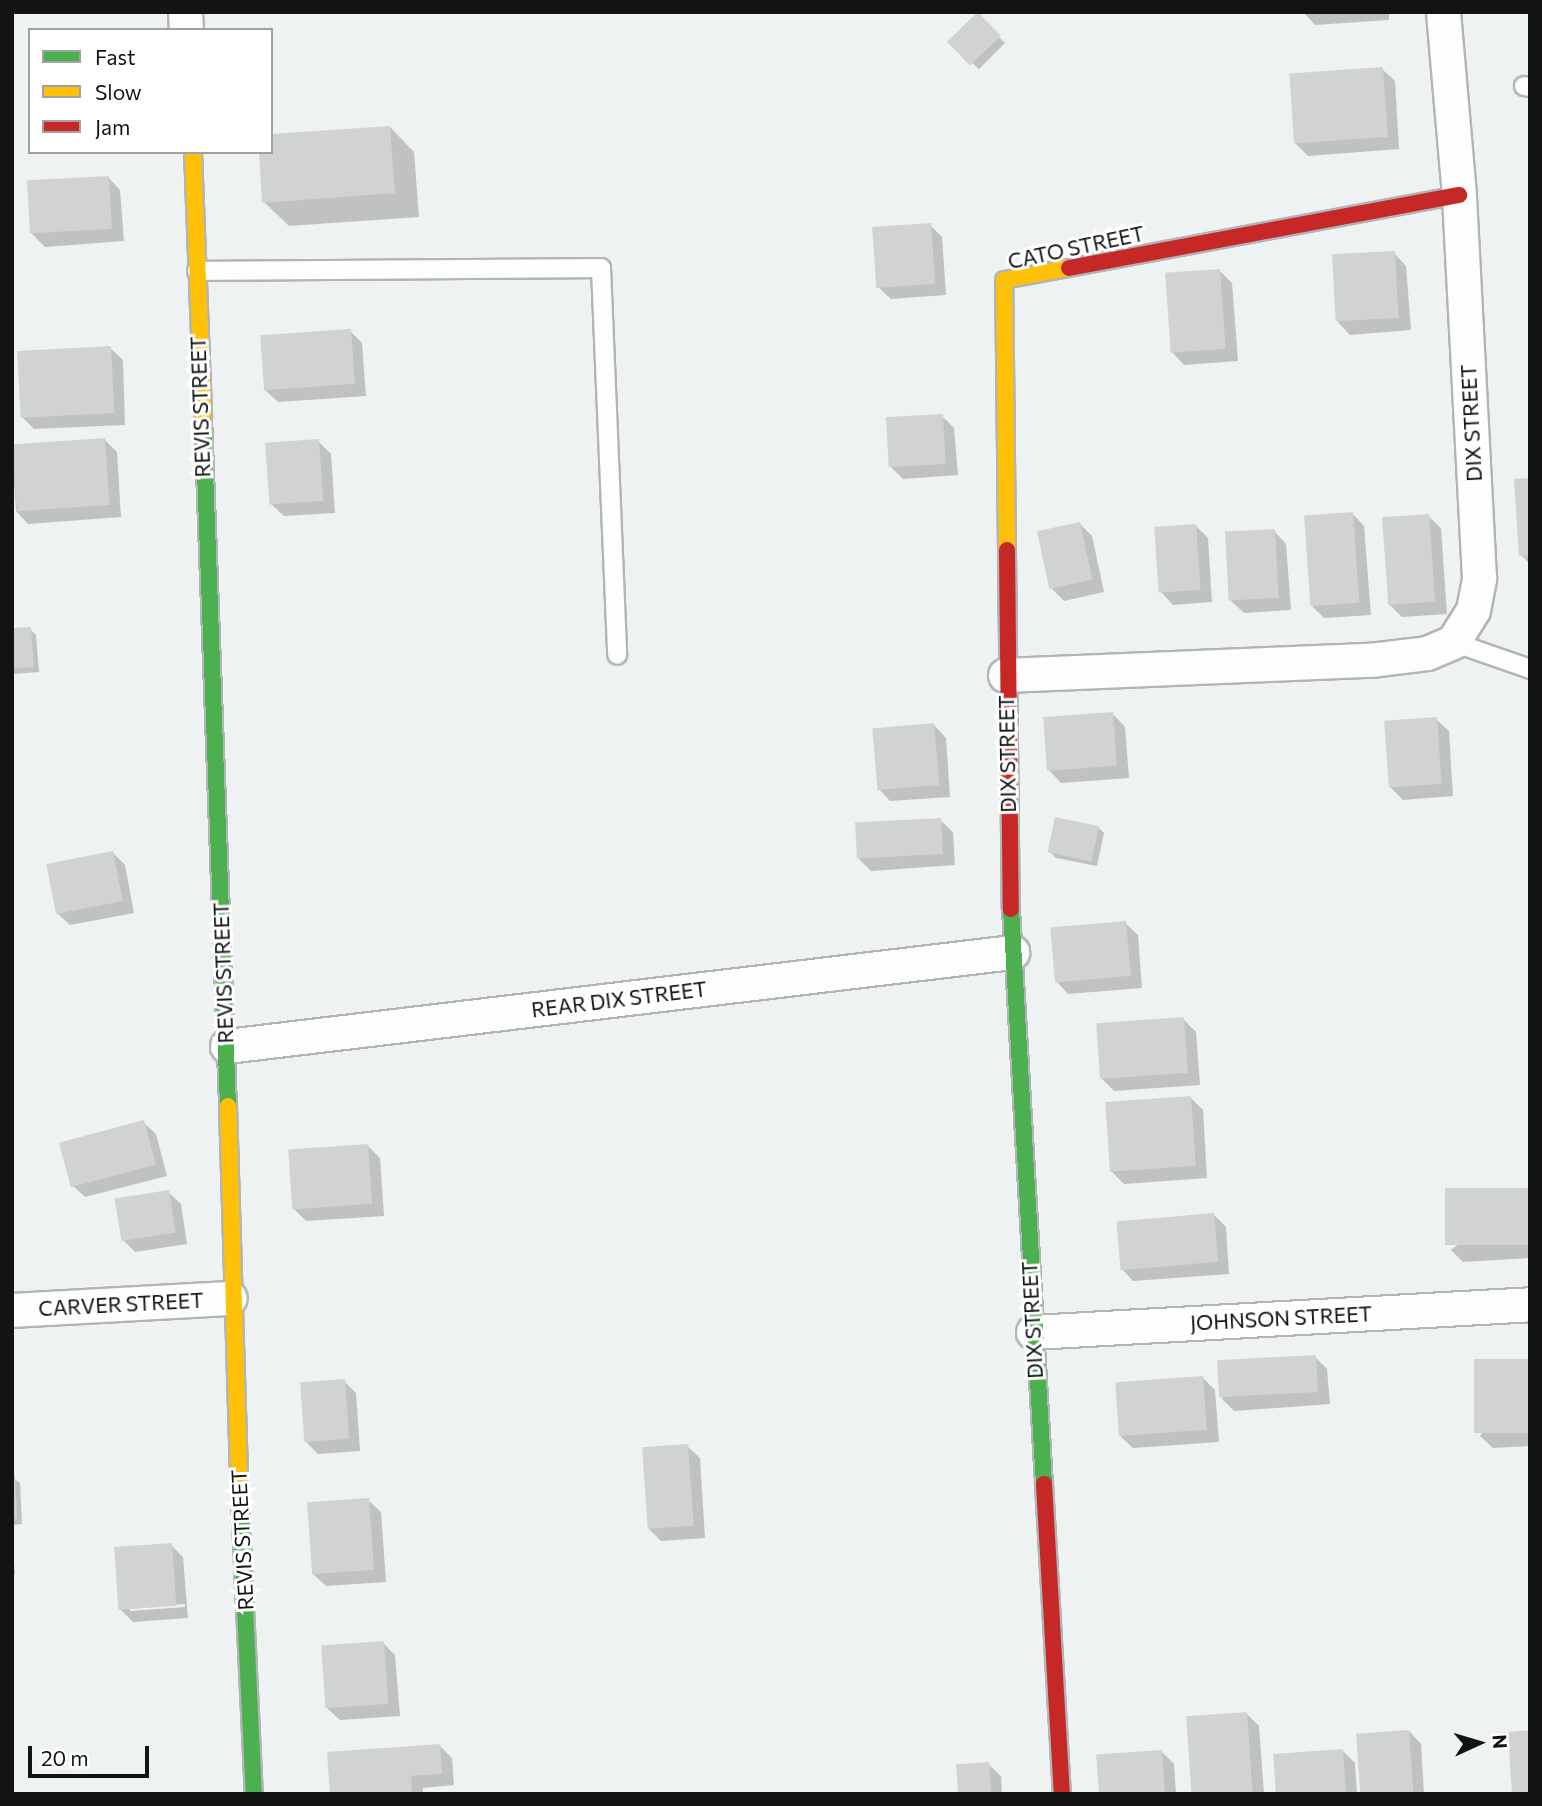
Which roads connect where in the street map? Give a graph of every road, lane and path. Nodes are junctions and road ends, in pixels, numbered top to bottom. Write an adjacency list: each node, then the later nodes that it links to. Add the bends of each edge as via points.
1 (1443, 12): 3 (street, DIX STREET)
2 (193, 154): 4 (street, REVIS STREET)
3 (1459, 195): 5 (street, DIX STREET, via 1479,579 1473,610); 8 (street, CATO STREET, via 1004,280)
4 (197, 271): 6 (lane, via 601,268); 10 (street, REVIS STREET)
5 (1453, 642): 7 (lane); 8 (street, DIX STREET, via 1427,653 1370,660)
6 (617, 655)
7 (1530, 669)
8 (1006, 674): 9 (street, DIX STREET)
9 (1012, 952): 10 (street, REAR DIX STREET); 14 (street, DIX STREET)
10 (227, 1046): 11 (street, REVIS STREET)
11 (230, 1298): 13 (street, CARVER STREET); 15 (street, REVIS STREET)
12 (1530, 1304): 14 (street, JOHNSON STREET)
13 (12, 1310)
14 (1033, 1332): 16 (street, DIX STREET)
15 (254, 1794)
16 (1062, 1794)

